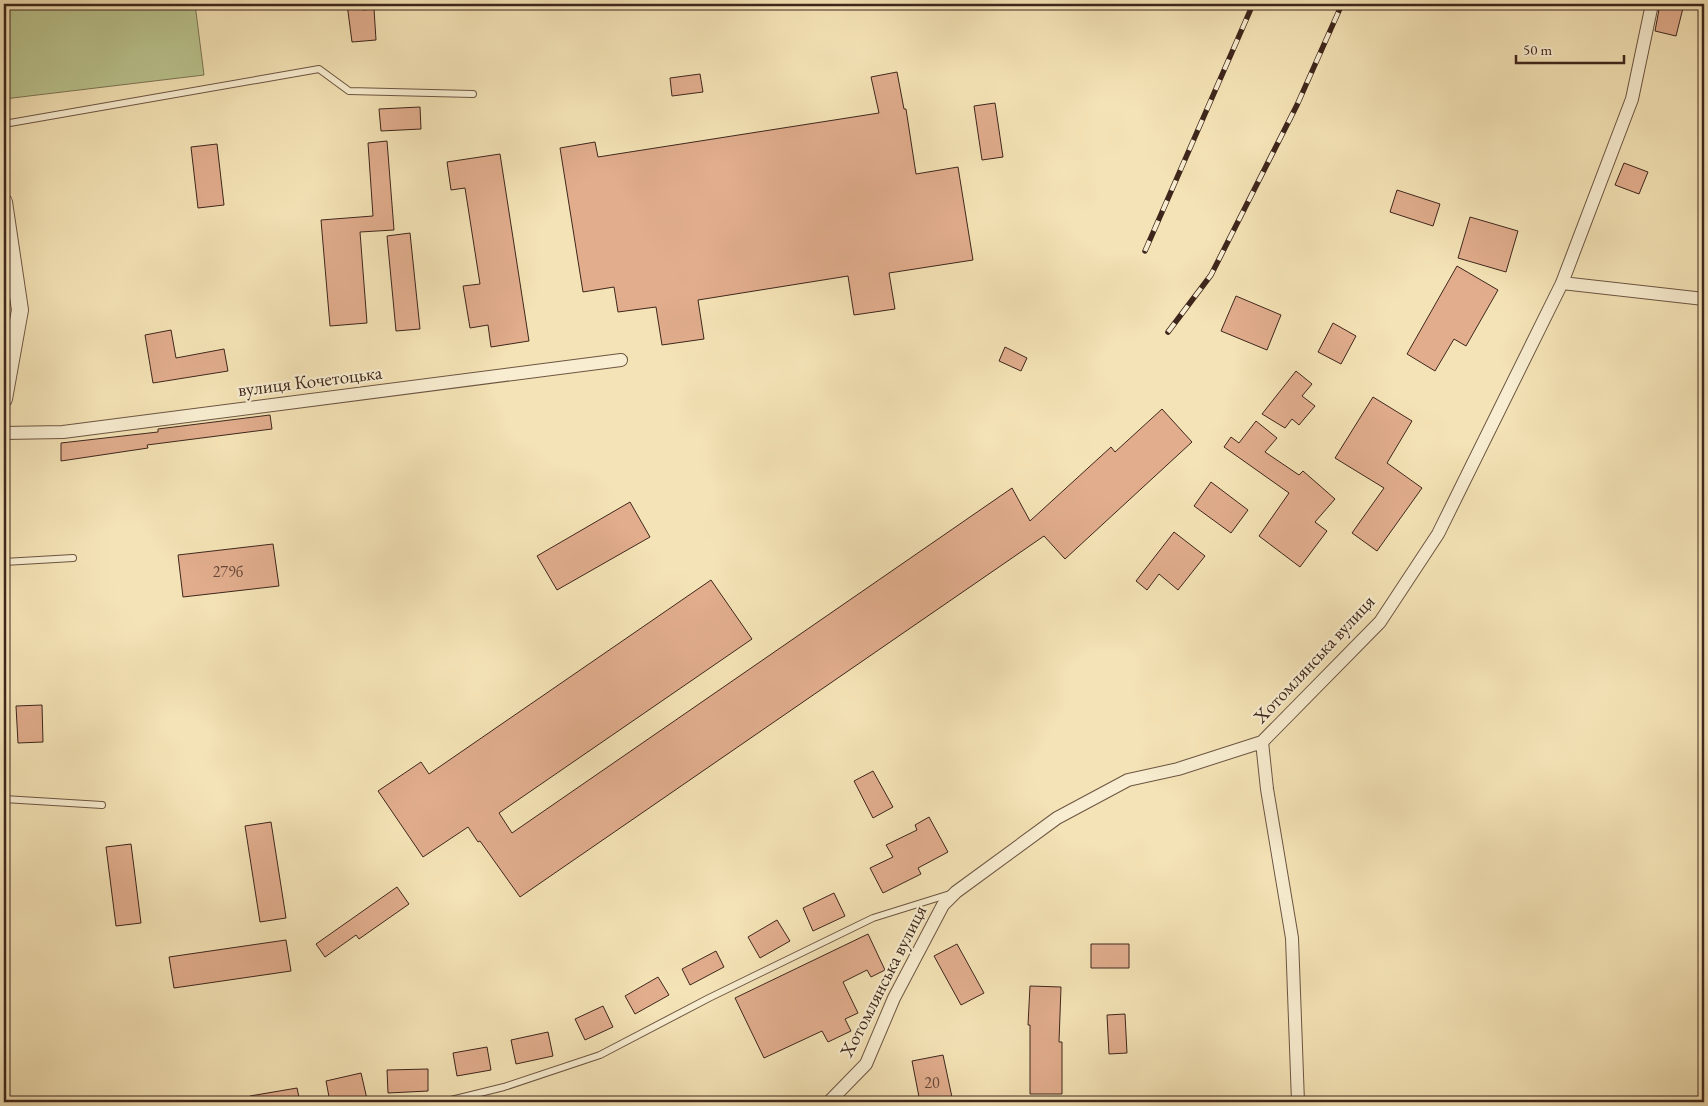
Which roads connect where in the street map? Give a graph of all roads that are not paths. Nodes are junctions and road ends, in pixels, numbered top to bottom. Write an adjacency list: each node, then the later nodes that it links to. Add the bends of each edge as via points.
1 (1652, 4): 5 (street, Хотомлянська вулиця, via 1632,99)
2 (473, 94): 3 (lane, via 349,91 319,69)
3 (4, 124)
4 (4, 202): 8 (street, via 20,310)
5 (1562, 283): 6 (street); 12 (street, Хотомлянська вулиця, via 1438,534 1380,622)
6 (1704, 299)
7 (621, 360): 9 (street, вулиця Кочетоцька, via 63,432)
8 (4, 399)
9 (4, 433)
10 (73, 558): 11 (lane)
11 (4, 562)
12 (1262, 742): 15 (street, Хотомлянська вулиця, via 1178,769 1128,780 1057,818); 18 (street, via 1266,789 1292,938)
13 (4, 799): 14 (lane)
14 (102, 804)
15 (956, 892): 16 (lane, via 873,918 708,998 600,1055 504,1087); 17 (street, Хотомлянська вулиця, via 943,905 894,998 866,1064)
16 (443, 1102)
17 (829, 1102)
18 (1298, 1102)

